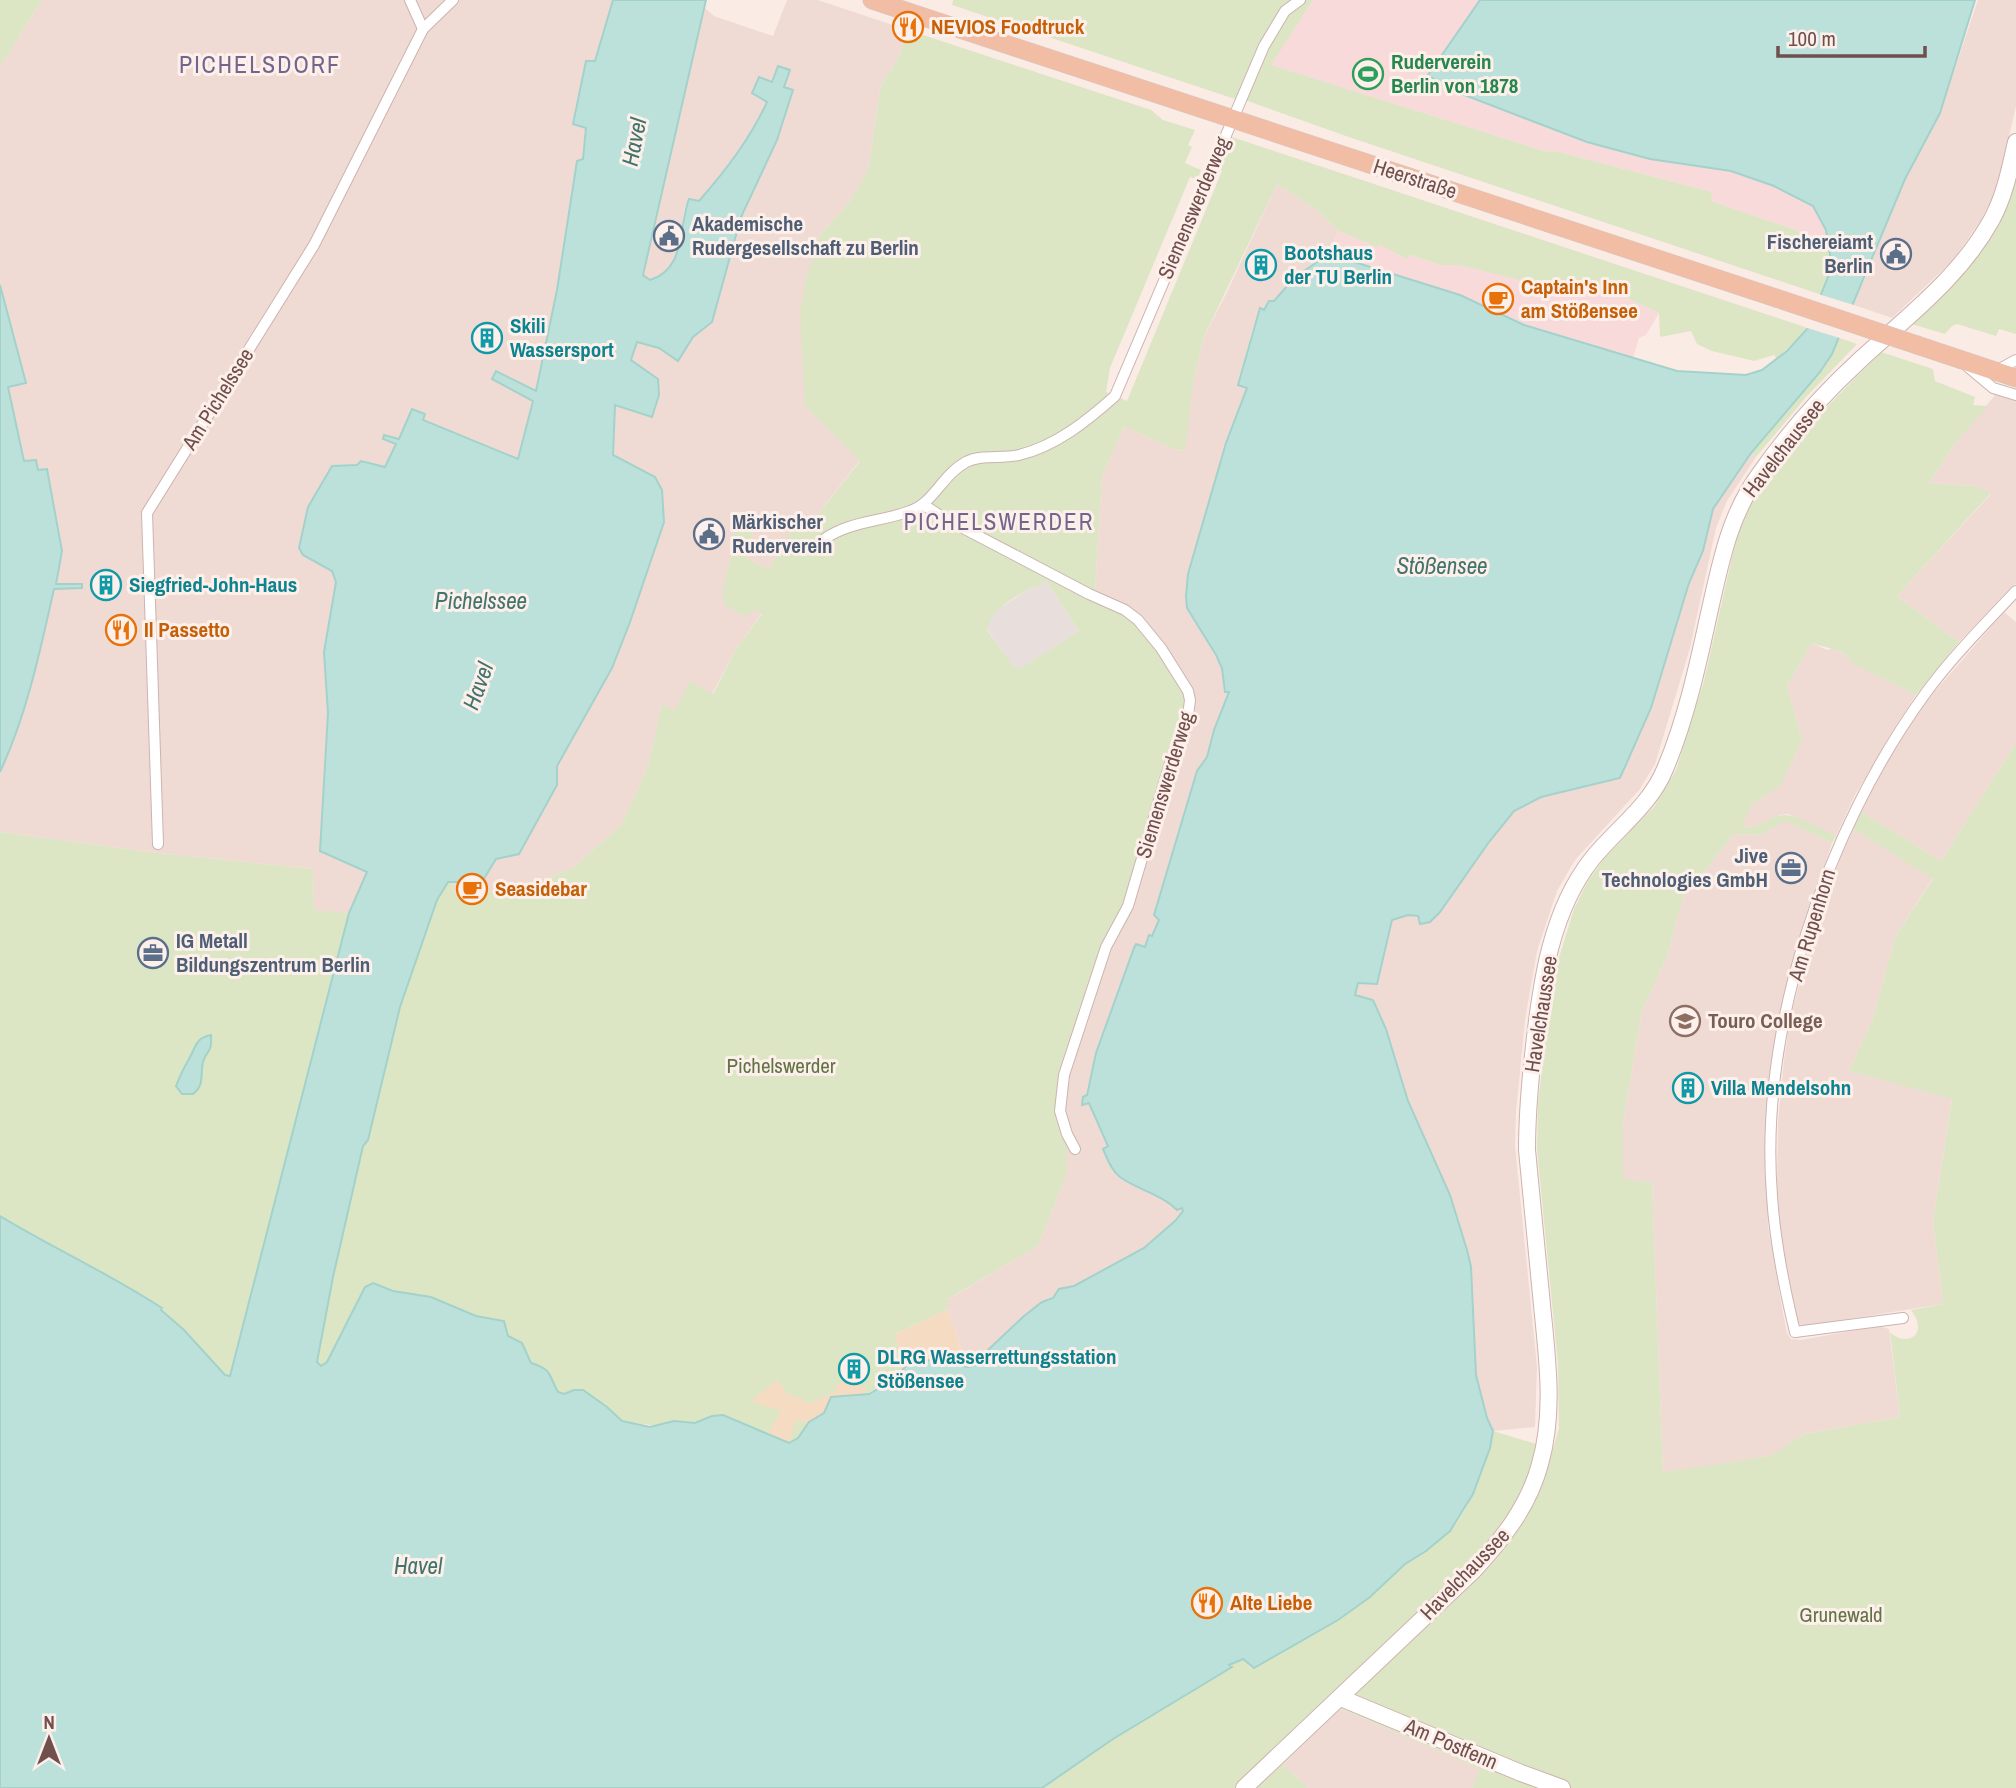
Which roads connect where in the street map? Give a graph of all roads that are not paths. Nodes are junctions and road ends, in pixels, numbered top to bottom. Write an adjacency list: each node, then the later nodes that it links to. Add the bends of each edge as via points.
1 (410, 0): 5 (street)
2 (453, 0): 5 (street, Am Pichelssee)
3 (872, 0): 6 (main road, Heerstraße)
4 (1300, 0): 6 (street, Siemenswerderweg, via 1273,28)
5 (423, 29): 16 (street, Am Pichelssee, via 314,245 148,513)
6 (1232, 118): 8 (main road, Heerstraße, bridge); 13 (street, Siemenswerderweg, via 1115,396 1084,423 1052,442 1017,455 968,460)
7 (2016, 142): 19 (street, Havelchaussee, via 2003,198 1965,260 1801,421 1741,501 1665,770 1651,795 1577,881 1542,980 1527,1118 1548,1376 1549,1412 1541,1463 1530,1493 1494,1549)
8 (1958, 358): 10 (main road, Heerstraße); 12 (street, Heerstraße, via 1993,388)
9 (2016, 359): 10 (street)
10 (1996, 371): 11 (main road, Heerstraße)
11 (2016, 378)
12 (2016, 395)
13 (924, 505): 14 (street, via 848,526); 17 (street, Siemenswerderweg, via 1125,610 1167,656 1188,691 1187,724 1170,763 1128,906 1106,947 1064,1075 1060,1111)
14 (823, 540)
15 (2016, 591): 18 (street, Am Rupenhorn, via 1926,692 1851,818 1812,915 1783,1030 1773,1103 1771,1193 1776,1244 1795,1332)
16 (158, 844)
17 (1075, 1149)
18 (1903, 1318)
19 (1341, 1698): 20 (street, Havelchaussee); 21 (street, Am Postfenn)
20 (1244, 1788)
21 (1562, 1788)

